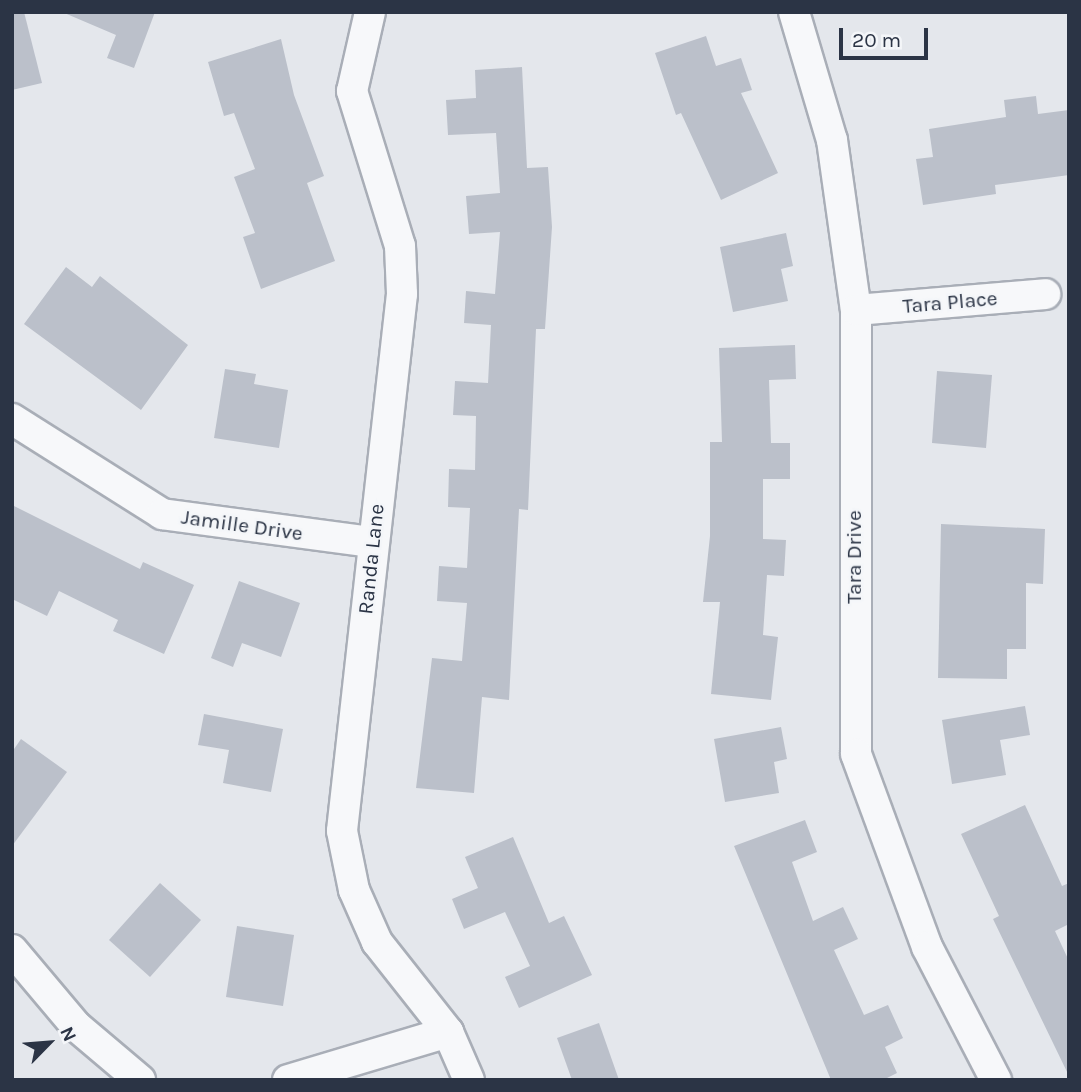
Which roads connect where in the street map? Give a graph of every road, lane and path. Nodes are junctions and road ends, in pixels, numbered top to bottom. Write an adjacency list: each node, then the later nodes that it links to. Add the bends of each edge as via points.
1 (370, 12): 6 (street, Randa Lane, via 352,91 400,246 402,294)
2 (794, 12): 4 (street, Tara Drive, via 832,140)
3 (1045, 294): 4 (street, Tara Place)
4 (856, 310): 12 (street, Tara Drive, via 856,754 928,947)
5 (12, 419): 6 (street, Jamille Drive, via 162,514)
6 (372, 542): 8 (street, Randa Lane, via 342,831 354,890 377,942)
7 (12, 950): 9 (street, via 76,1026)
8 (449, 1032): 10 (street); 11 (street, Randa Lane)
9 (140, 1080)
10 (288, 1080)
11 (469, 1080)
12 (996, 1080)

